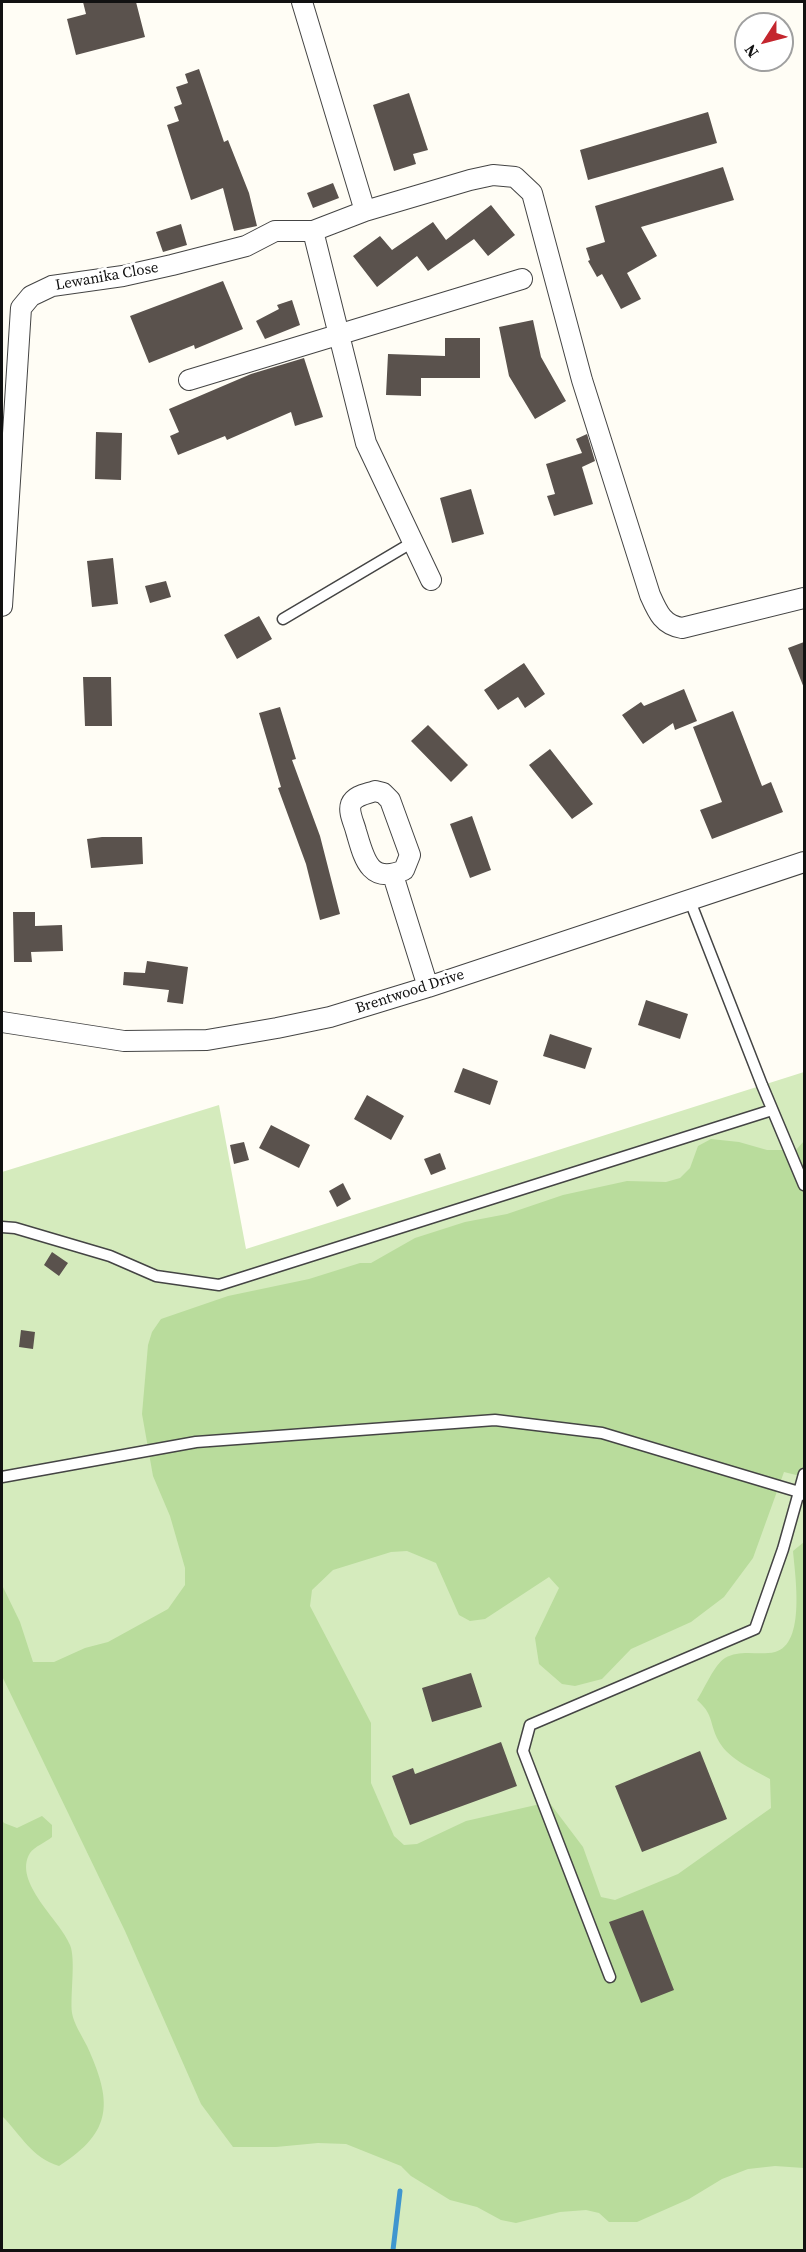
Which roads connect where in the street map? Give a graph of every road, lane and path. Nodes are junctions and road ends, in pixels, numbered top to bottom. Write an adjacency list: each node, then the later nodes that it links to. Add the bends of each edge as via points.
1 (302, 2): 2 (street)
2 (365, 211): 3 (street); 10 (street, via 493,175 516,177 524,182 532,193 582,380 659,614 669,626 682,628)
3 (313, 231): 5 (street); 8 (street, Lewanika Close, via 275,231 246,246 149,271 52,286 31,296 21,308)
4 (522, 279): 5 (street)
5 (338, 334): 6 (street); 7 (street, via 366,443)
6 (189, 380)
7 (412, 542): 9 (street); 12 (lane)
8 (3, 567): 11 (street, Lewanika Close)
9 (431, 580)
10 (804, 598)
11 (2, 606)
12 (283, 619)
13 (804, 862): 15 (street, Brentwood Drive)
14 (393, 875): 16 (street)
15 (690, 901): 16 (street, Brentwood Drive); 18 (lane)
16 (428, 987): 17 (street, Brentwood Drive, via 330,1017 207,1040 124,1041)
17 (2, 1022)
18 (772, 1110): 19 (lane); 20 (lane, via 219,1284 156,1276 110,1256)
19 (804, 1185)
20 (2, 1227)
21 (804, 1474): 23 (lane)
22 (2, 1477): 23 (lane, via 196,1442 495,1420 602,1434)
23 (802, 1493): 24 (lane, via 755,1629 530,1725 523,1751)
24 (610, 1977)

